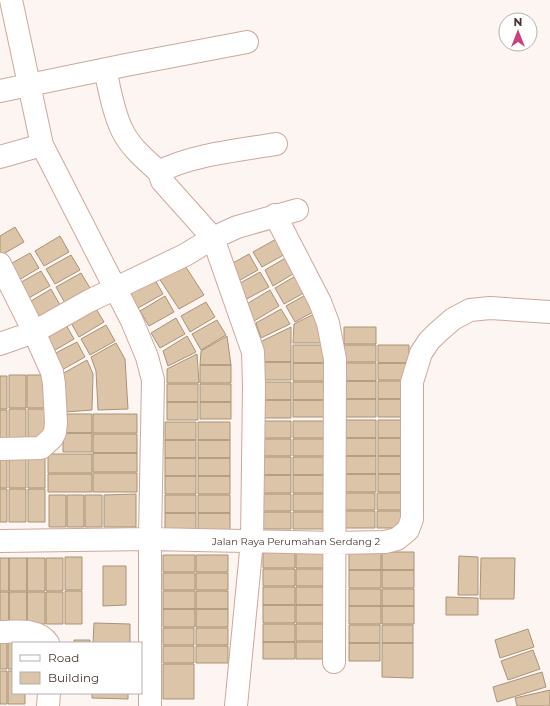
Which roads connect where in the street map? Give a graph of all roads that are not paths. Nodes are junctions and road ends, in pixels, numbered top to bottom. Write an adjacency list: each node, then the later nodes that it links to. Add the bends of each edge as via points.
1 (11, 0): 4 (street)
2 (247, 42): 3 (street)
3 (105, 70): 4 (street); 9 (street, via 122,131)
4 (30, 85): 5 (street); 7 (street)
5 (0, 91)
6 (276, 144): 9 (street, via 200,158)
7 (42, 145): 8 (street); 14 (street)
8 (0, 157)
9 (159, 172): 12 (street, via 162,181)
10 (297, 210): 11 (street)
11 (275, 215): 12 (street); 22 (street, via 314,288 330,330 335,358)
12 (213, 238): 14 (street, via 185,255); 21 (street, via 254,352)
13 (0, 264): 16 (street)
14 (114, 289): 16 (street, via 89,300); 19 (street, via 141,340 153,380)
15 (550, 312): 22 (street, Jalan Raya Perumahan Serdang 2, via 490,308 470,310 453,319 434,336 421,353 412,382 412,519 408,530 397,539 385,542)
16 (34, 332): 17 (street); 18 (street, via 52,372 55,432 41,448)
17 (0, 344)
18 (0, 449)
19 (150, 539): 20 (street, Jalan Raya Perumahan Serdang 2); 21 (street, Jalan Raya Perumahan Serdang 2); 28 (street)
20 (0, 541)
21 (252, 541): 22 (street, Jalan Raya Perumahan Serdang 2); 29 (street)
22 (334, 543): 25 (street)
23 (0, 632): 24 (street, via 38,634)
24 (47, 642)
25 (334, 662)
26 (49, 694): 27 (street)
27 (48, 706)
28 (150, 706)
29 (236, 706)

